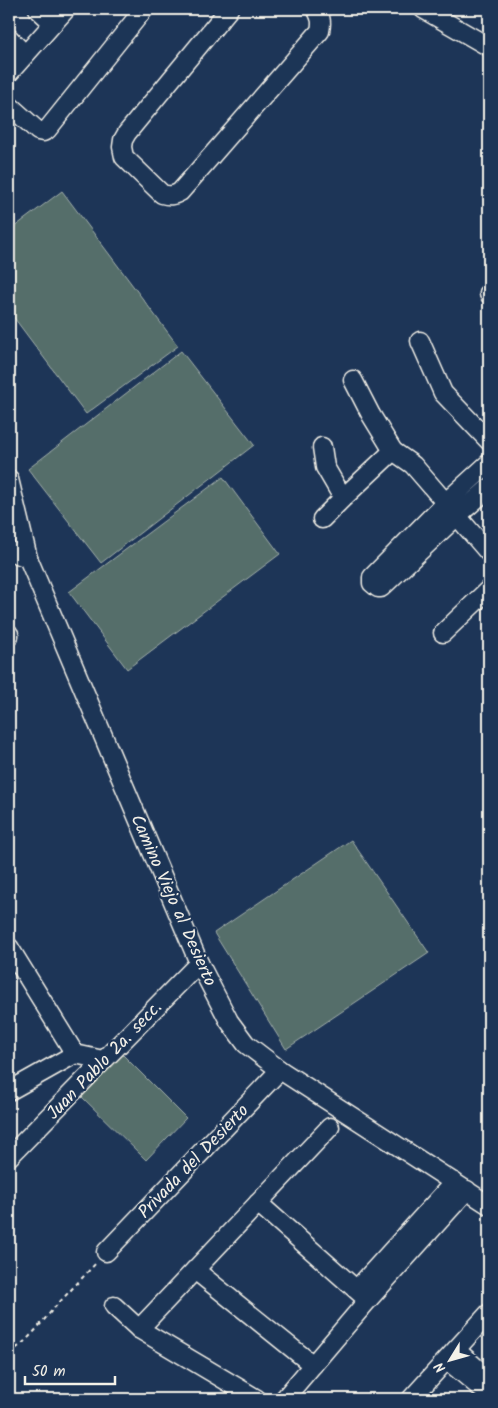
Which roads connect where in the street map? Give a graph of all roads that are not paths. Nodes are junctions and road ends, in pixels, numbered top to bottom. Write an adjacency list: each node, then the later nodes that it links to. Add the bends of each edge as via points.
1 (38, 9): 7 (street)
2 (66, 9): 7 (street)
3 (144, 9): 12 (street, via 46,130 38,131)
4 (229, 9): 5 (street, via 123,140 124,157 162,194 169,196 180,192 320,31 322,22)
5 (316, 9)
6 (423, 9): 9 (street)
7 (53, 23): 10 (street)
8 (9, 38): 10 (street)
9 (489, 47)
10 (25, 55): 11 (street)
11 (9, 73)
12 (9, 105)
13 (420, 341): 15 (street, via 443,393)
14 (353, 380): 17 (street)
15 (489, 441)
16 (322, 448): 21 (street, via 325,467)
17 (394, 452): 21 (street); 22 (street, via 412,465)
18 (489, 463): 22 (street)
19 (9, 480): 26 (street, Camino Viejo al Desierto)
20 (489, 488): 22 (street)
21 (343, 498): 23 (street)
22 (451, 510): 22 (street, via 372,577 372,584 381,588); 25 (street)
23 (322, 519)
24 (9, 551): 26 (street)
25 (489, 553)
26 (28, 558): 30 (street, Camino Viejo al Desierto)
27 (489, 589): 28 (street)
28 (443, 633)
29 (9, 947): 31 (street)
30 (199, 963): 32 (street, Juan Pablo 2a. secc.); 33 (street, Camino Viejo al Desierto, via 229,1021 246,1044)
31 (75, 1054): 32 (street); 34 (street)
32 (103, 1060): 36 (street, Juan Pablo 2a. secc.)
33 (280, 1070): 37 (street, Camino Viejo al Desierto); 40 (street, Privada del Desierto)
34 (9, 1091)
35 (330, 1127): 38 (street)
36 (9, 1157)
37 (461, 1186): 39 (street, Camino Viejo al Desierto); 42 (street)
38 (258, 1203): 41 (street); 42 (street)
39 (489, 1205)
40 (106, 1252)
41 (195, 1270): 45 (street); 47 (street)
42 (363, 1294): 47 (street)
43 (114, 1306): 45 (street)
44 (489, 1313): 46 (street)
45 (139, 1329): 50 (street)
46 (452, 1354): 48 (street); 49 (street); 52 (street)
47 (313, 1365): 51 (street)
48 (489, 1379)
49 (489, 1395)
50 (258, 1399)
51 (284, 1399)
52 (411, 1399)

